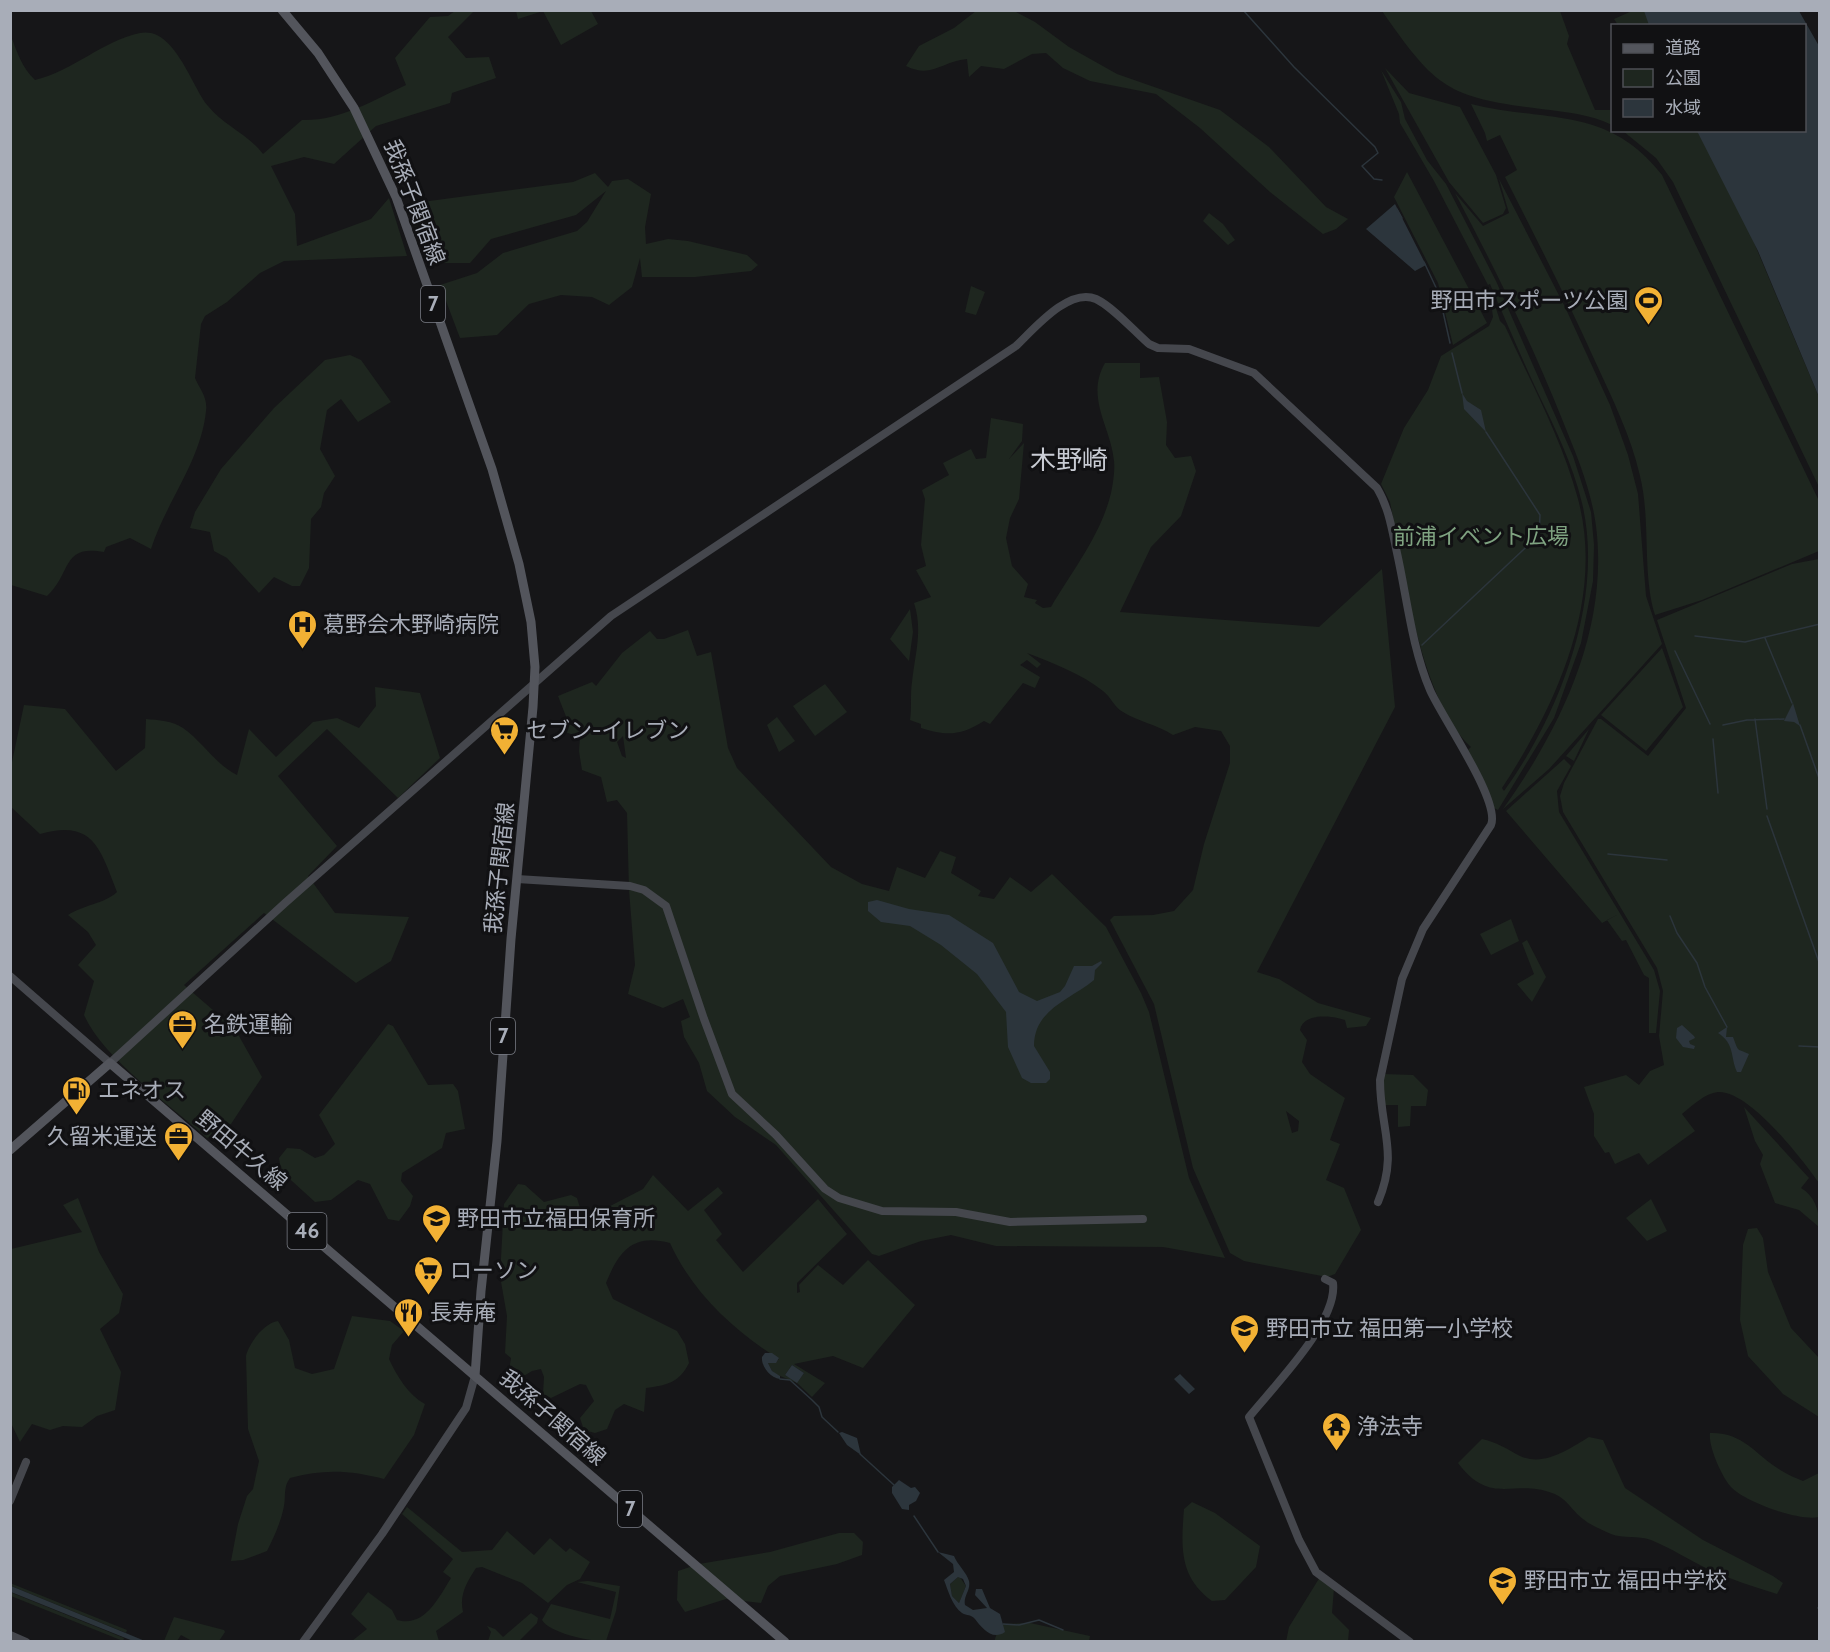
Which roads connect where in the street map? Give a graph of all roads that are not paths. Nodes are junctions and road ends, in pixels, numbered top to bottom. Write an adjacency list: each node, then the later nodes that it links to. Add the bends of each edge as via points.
1 (282, 10): 2 (main road, 我孫子関宿線 / 7, via 318,53 354,108 396,197 499,495 529,606)
2 (535, 682): 3 (main road, 我孫子関宿線 / 7); 5 (street); 7 (street, via 611,616 1016,346 1073,298 1096,299 1158,348 1189,349 1254,373 1377,488 1384,501 1430,690 1480,781 1493,816 1491,825 1423,929 1402,979 1380,1072 1389,1162 1388,1179)
3 (517, 879): 8 (street, via 630,886 666,906 732,1094 776,1134 825,1189 839,1198 882,1211 956,1212 998,1221); 10 (main road, 我孫子関宿線 / 7)
4 (10, 976): 5 (street)
5 (110, 1063): 6 (main road); 10 (main road, 野田牛久線 / 46)
6 (10, 1150)
7 (1378, 1202)
8 (1143, 1219)
9 (1325, 1279): 17 (street, via 1333,1283 1334,1292 1315,1335 1249,1417 1316,1572)
10 (476, 1376): 15 (street, via 466,1408 382,1534); 16 (main road, 我孫子関宿線 / 7)
11 (26, 1462): 12 (street)
12 (10, 1501)
13 (10, 1635): 14 (street)
14 (26, 1641)
15 (303, 1641)
16 (785, 1641)
17 (1410, 1641)

